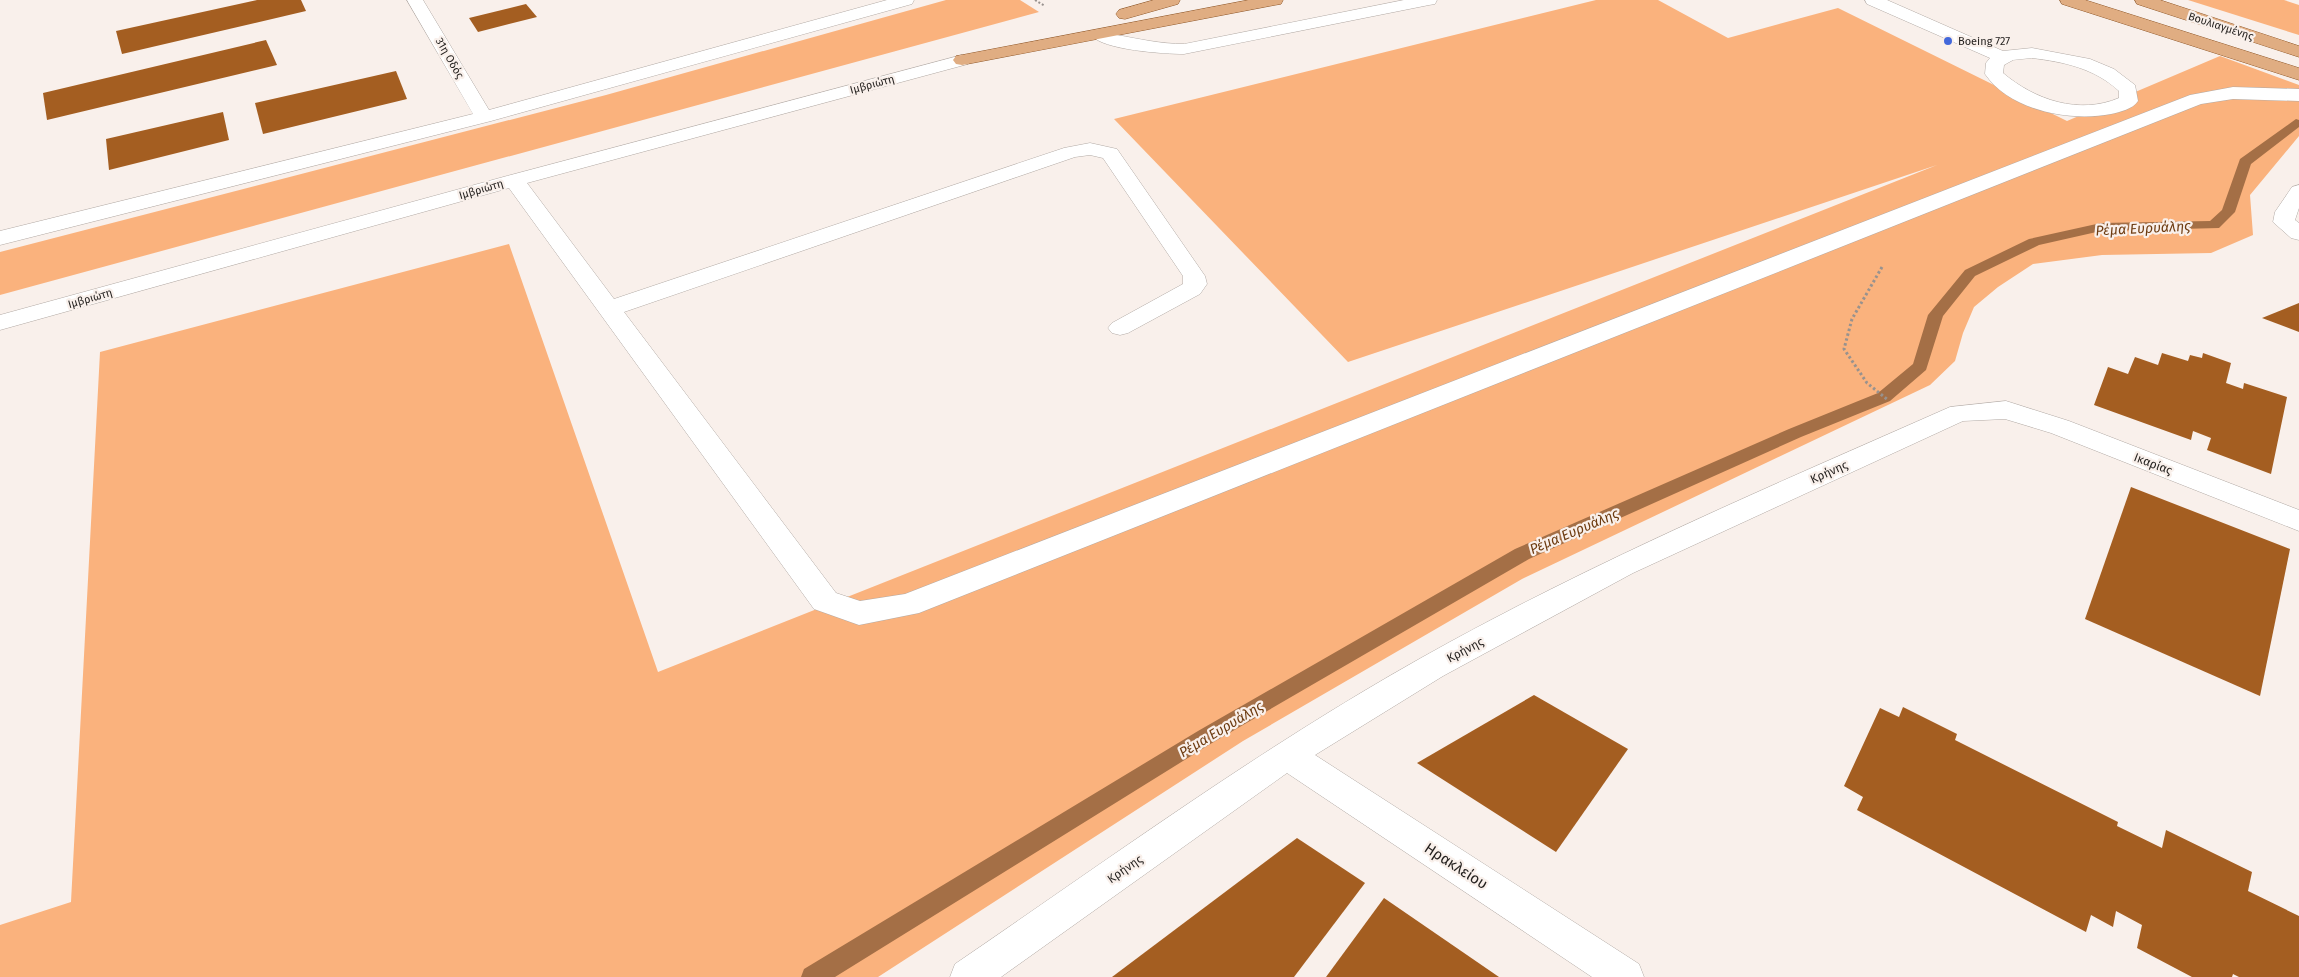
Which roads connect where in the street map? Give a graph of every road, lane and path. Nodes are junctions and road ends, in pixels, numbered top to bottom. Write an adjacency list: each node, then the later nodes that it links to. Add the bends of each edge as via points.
1 (415, 0): 15 (street, 31η Οδός)
2 (906, 0): 15 (street)
3 (1172, 0): 12 (main road)
4 (1275, 0): 9 (main road)
5 (1429, 0): 9 (street, via 1184,49 1164,49)
6 (1872, 0): 11 (street)
7 (2068, 0): 13 (main road)
8 (2143, 0): 10 (main road, Βουλιαγμένης)
9 (1100, 35): 12 (main road)
10 (2299, 52)
11 (2004, 58): 11 (street, via 1996,63 1994,74 2006,87 2030,99 2060,108 2090,111 2115,109 2129,101 2128,89 2115,76 2091,64 2062,56 2032,53)
12 (962, 60): 16 (street, Ιμβριώτη)
13 (2299, 74)
14 (2299, 95): 18 (street, via 2233,93 2197,99)
15 (484, 117): 20 (street)
16 (514, 180): 21 (street); 22 (street, Ιμβριώτη)
17 (2299, 191): 19 (street, via 2286,212 2284,222)
18 (1902, 215): 21 (street, via 908,605 859,613 825,601); 25 (path, via 1887,259 1852,318 1844,348 1867,383 1888,400)
19 (2299, 233)
20 (0, 238)
21 (609, 309): 23 (street, via 1071,152 1090,149 1110,153 1194,276 1192,289)
22 (0, 323)
23 (1120, 328)
24 (2006, 410): 25 (street, Κρήνης, via 1959,413); 26 (street, Ικαρίας, via 2060,427)
25 (1932, 426): 27 (street, Κρήνης, via 1623,565 1432,667)
26 (2299, 521)
27 (1287, 755): 28 (street, Κρήνης); 29 (street, Ηρακλείου)
28 (969, 977)
29 (1625, 977)

